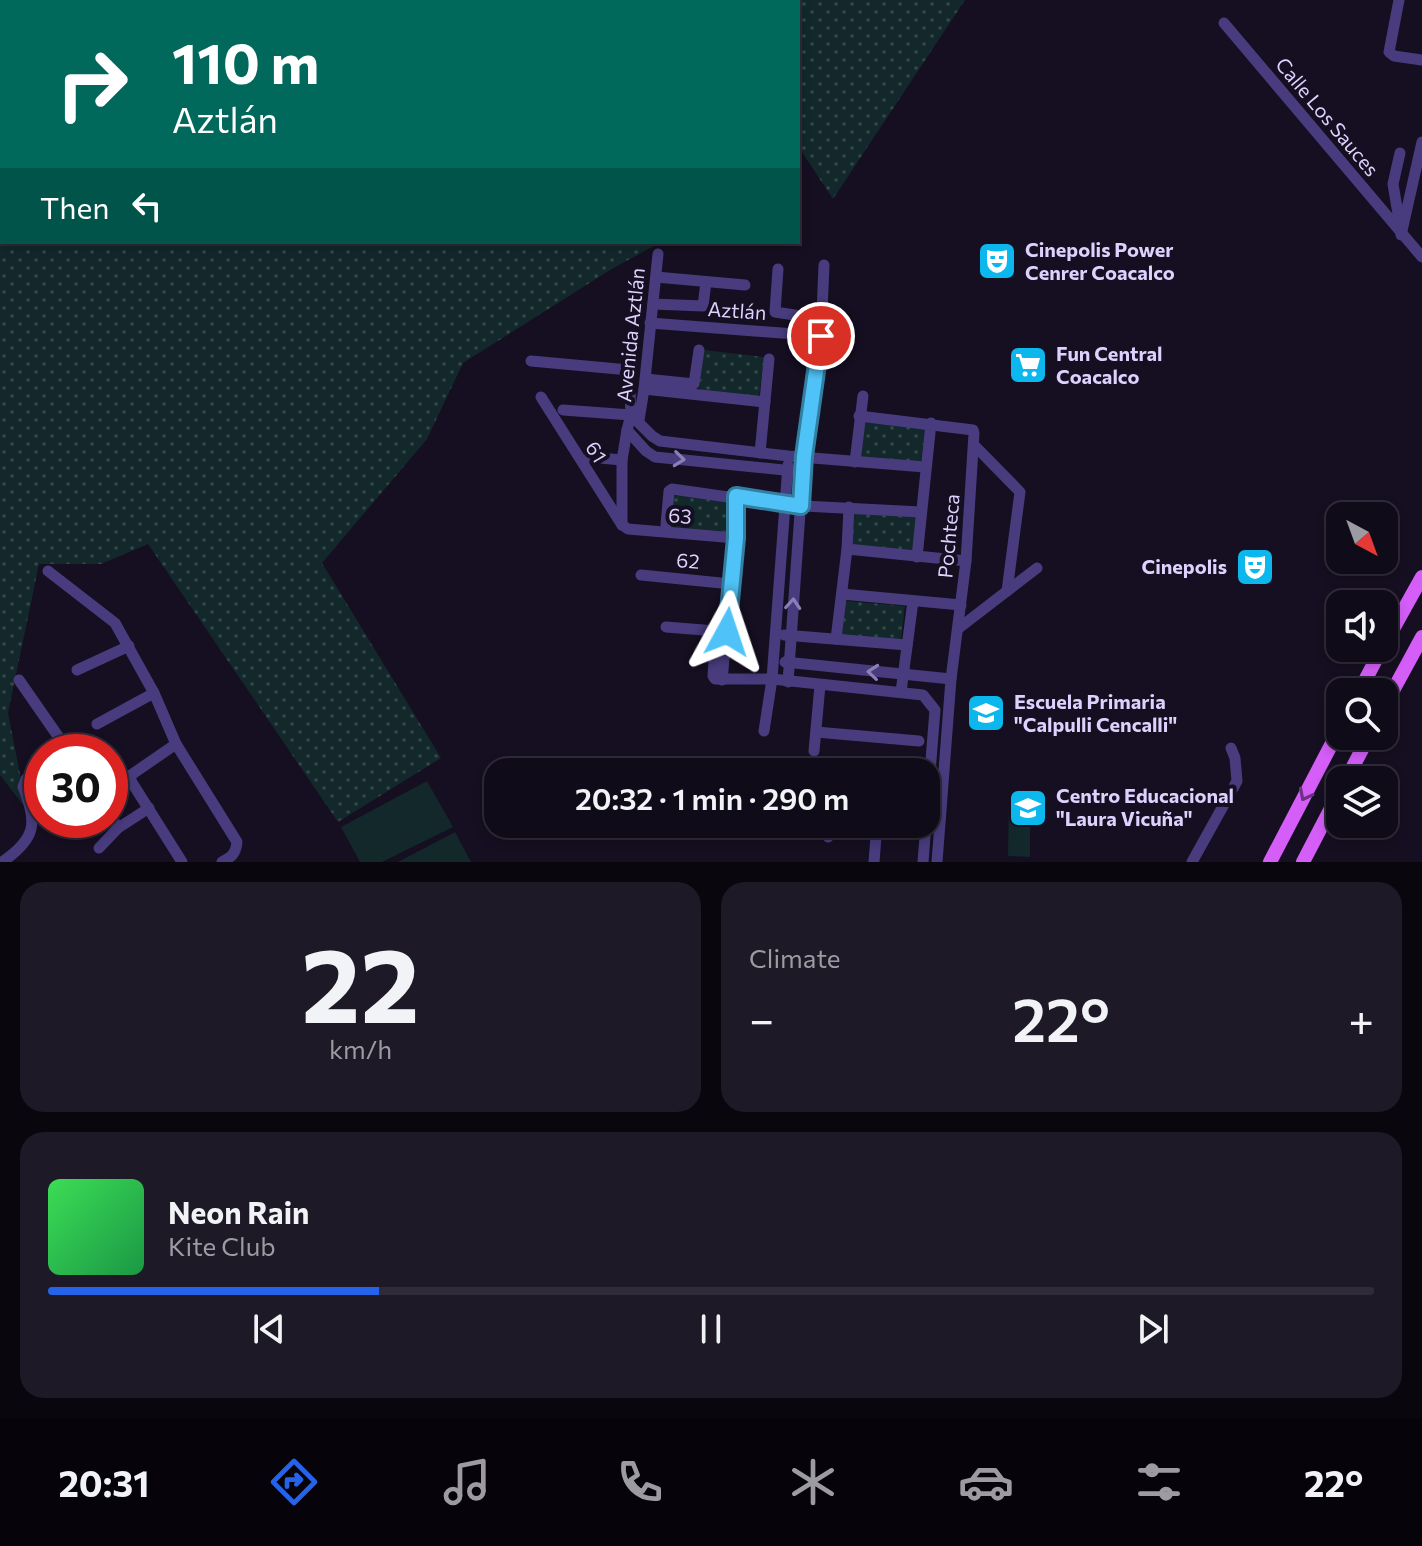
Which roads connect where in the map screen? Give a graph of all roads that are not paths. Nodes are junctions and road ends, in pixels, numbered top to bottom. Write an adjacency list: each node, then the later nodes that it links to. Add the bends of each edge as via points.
1 (1399, 0): 3 (street, via 1389,52)
2 (1224, 23): 6 (street, Calle Los Sauces)
3 (1422, 60)
4 (1422, 142): 6 (street)
5 (1400, 153): 6 (street, via 1393,184)
6 (1401, 235): 8 (street, Calle Los Sauces)
7 (658, 254): 11 (street, Avenida Aztlán)
8 (1422, 257)
9 (824, 265): 15 (street)
10 (778, 269): 15 (street, Aztlán, via 775,312)
11 (656, 277): 12 (street, Aztlán); 14 (street, Avenida Aztlán)
12 (706, 282): 13 (street, Aztlán); 14 (street, Aztlán, via 703,306)
13 (745, 285)
14 (653, 304): 16 (street, Avenida Aztlán)
15 (821, 319): 17 (street)
16 (650, 323): 17 (street, Aztlán); 21 (street, Avenida Aztlán)
17 (821, 336): 33 (street)
18 (699, 350): 21 (street, via 694,384)
19 (769, 359): 24 (street)
20 (531, 361): 27 (street, via 629,370)
21 (645, 384): 24 (street); 27 (street, Avenida Aztlán)
22 (863, 396): 26 (street)
23 (541, 397): 45 (street, 61)
24 (765, 402): 31 (street)
25 (563, 410): 27 (street)
26 (859, 416): 28 (street); 36 (street)
27 (635, 418): 29 (street, Avenida Aztlán); 31 (street, Avenida Aztlán, via 660,441)
28 (931, 423): 30 (street, Pochteca, via 973,430); 37 (street)
29 (627, 430): 35 (street); 38 (street, Avenida Aztlán, one-way to 38, via 655,457)
30 (975, 446): 50 (street, Pochteca); 56 (street, via 1020,492)
31 (760, 453): 32 (street, Avenida Aztlán)
32 (788, 456): 33 (street, Avenida Aztlán); 38 (street)
33 (804, 456): 36 (street, Avenida Aztlán); 39 (street)
34 (589, 457): 35 (street)
35 (622, 460): 45 (street)
36 (855, 462): 37 (street, Avenida Aztlán)
37 (925, 467): 44 (street)
38 (787, 471): 39 (street, Avenida Aztlán); 41 (street)
39 (803, 472): 42 (street)
40 (736, 496): 41 (street); 46 (street, via 670,489); 47 (street)
41 (784, 505): 42 (street); 63 (street)
42 (801, 506): 43 (street); 64 (street, one-way to 42)
43 (849, 507): 44 (street); 48 (street)
44 (921, 512): 49 (street)
45 (622, 525): 47 (street, 63)
46 (666, 525)
47 (736, 538): 55 (street)
48 (847, 549): 49 (street); 57 (street)
49 (917, 557): 50 (street)
50 (966, 561): 59 (street, Pochteca)
51 (1037, 568): 56 (street)
52 (48, 571): 68 (street, via 115,623)
53 (641, 575): 55 (street, 62)
54 (1422, 577): 60 (main road)
55 (731, 584): 76 (street)
56 (1007, 591): 62 (street)
57 (842, 594): 58 (street); 66 (street)
58 (913, 601): 59 (street); 67 (street)
59 (961, 605): 62 (street, Pochteca)
60 (1398, 619)
61 (666, 627): 76 (street, via 716,631 713,676)
62 (959, 628): 74 (street, Pochteca)
63 (775, 635): 64 (street); 69 (street)
64 (791, 635): 66 (street); 70 (street)
65 (1422, 637): 77 (main road)
66 (836, 639): 67 (street)
67 (907, 645): 72 (street)
68 (129, 646): 71 (street); 81 (street)
69 (774, 657): 70 (street); 73 (street)
70 (790, 665): 72 (street, one-way to 70); 78 (street)
71 (77, 670)
72 (904, 675): 74 (street); 80 (street)
73 (772, 679): 76 (street); 78 (street); 85 (street)
74 (951, 679): 84 (street)
75 (19, 680): 87 (street)
76 (722, 680)
77 (1398, 681)
78 (788, 682): 79 (street)
79 (820, 685): 80 (street); 86 (street)
80 (901, 692): 83 (street, via 923,695 931,702)
81 (154, 693): 82 (street); 89 (street)
82 (97, 724)
83 (934, 726): 84 (street); 93 (street)
84 (948, 728): 107 (street)
85 (764, 731)
86 (816, 732): 88 (street); 92 (street)
87 (56, 734)
88 (919, 741)
89 (176, 744): 94 (street, via 131,775); 104 (street, via 237,842 237,850)
90 (1231, 748): 108 (street, via 1237,781)
91 (1329, 750): 109 (main road, one-way to 109)
92 (814, 751)
93 (931, 758)
94 (149, 808): 96 (street); 103 (street)
95 (1326, 818): 110 (main road)
96 (128, 822)
97 (27, 838): 102 (street)
98 (108, 838): 101 (street)
99 (876, 838): 105 (street)
100 (925, 838): 106 (street)
101 (99, 848)
102 (2, 862)
103 (182, 862)
104 (222, 862)
105 (874, 862)
106 (923, 862)
107 (937, 862)
108 (1192, 862)
109 (1270, 862)
110 (1303, 862)

